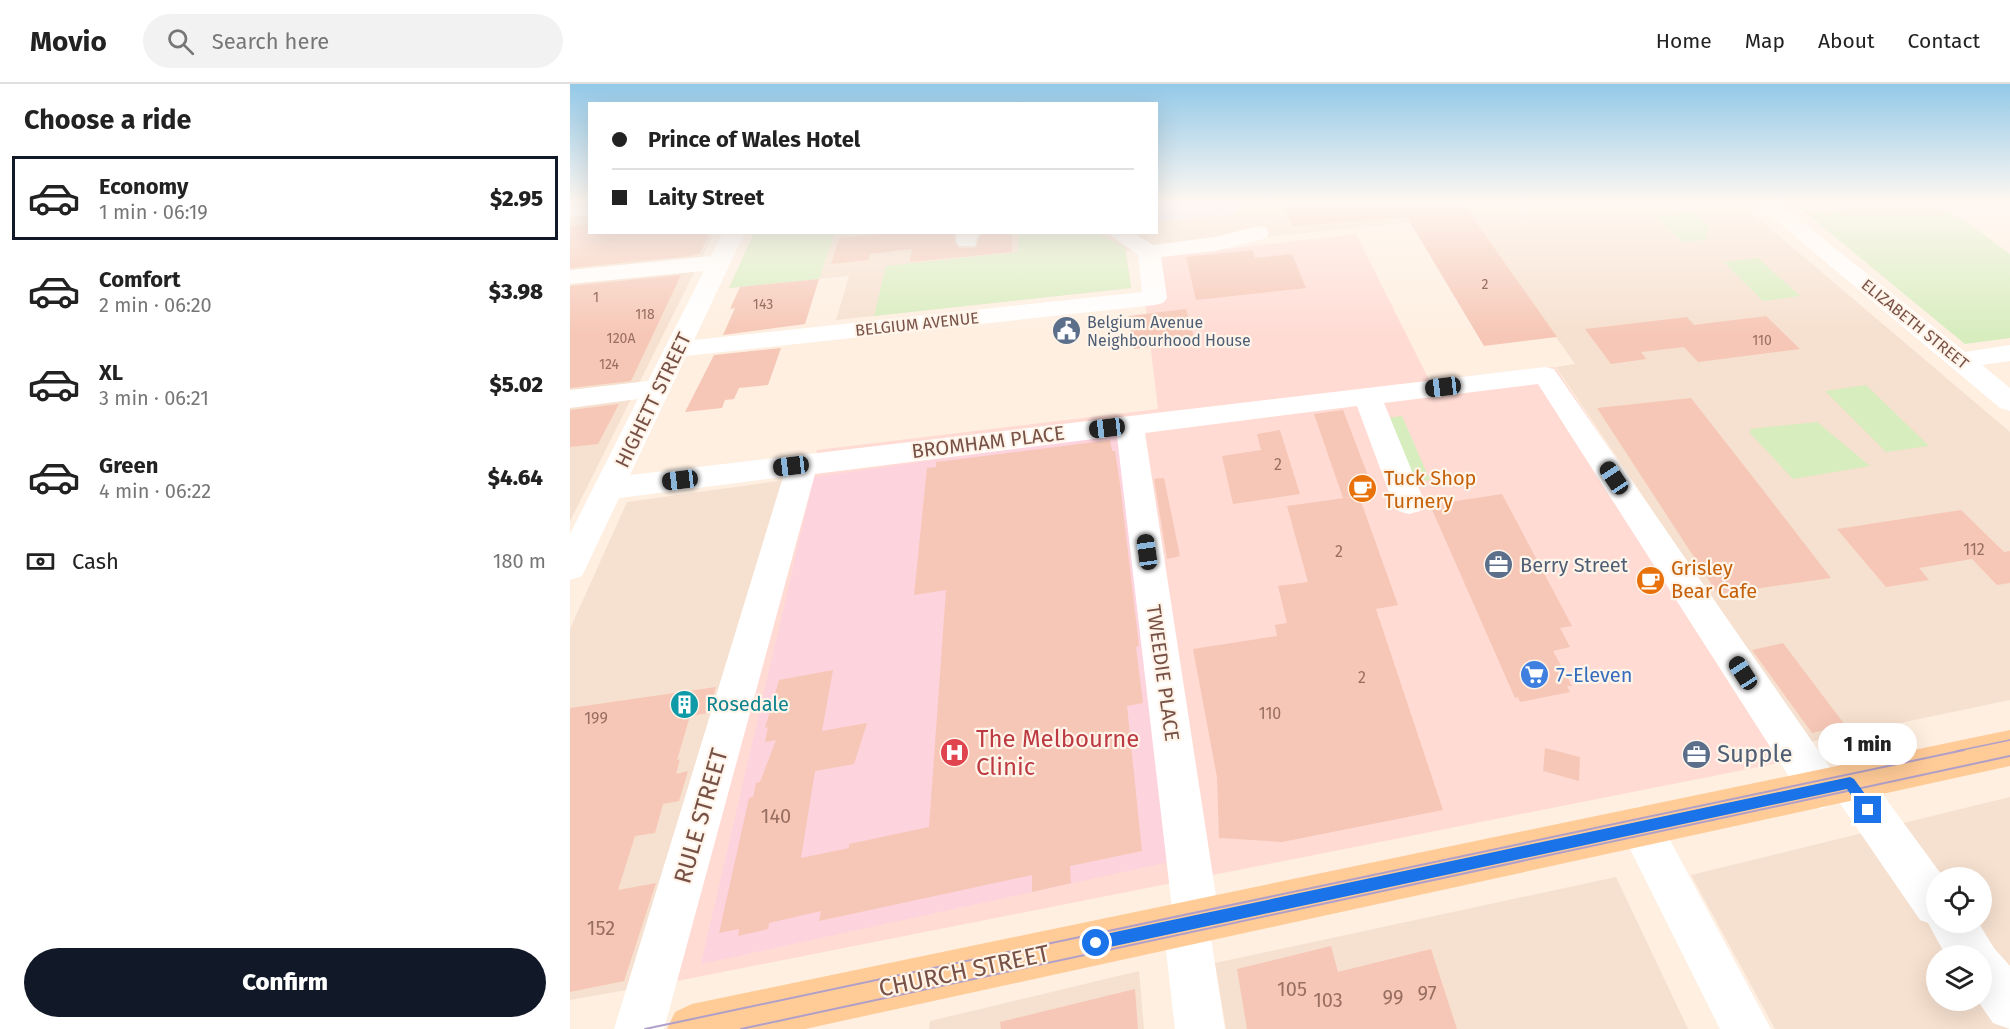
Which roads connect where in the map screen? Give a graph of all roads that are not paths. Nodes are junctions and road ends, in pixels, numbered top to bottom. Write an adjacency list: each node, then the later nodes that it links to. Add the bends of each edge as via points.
1 (728, 246): 6 (street, HIGHETT STREET)
2 (1139, 246): 5 (street)
3 (1198, 246): 5 (street)
4 (1819, 246): 10 (street, ELIZABETH STREET)
5 (1149, 252): 8 (street, BELGIUM AVENUE, via 1155,298)
6 (721, 262): 7 (street); 8 (street, HIGHETT STREET)
7 (570, 277)
8 (679, 349): 11 (street, HIGHETT STREET)
9 (2010, 353): 10 (street)
10 (1961, 361): 14 (street, ELIZABETH STREET)
11 (659, 388): 13 (street); 17 (street, HIGHETT STREET)
12 (1367, 396): 15 (street, BROMHAM PLACE); 18 (street); 21 (street, BROMHAM PLACE, via 1545,375)
13 (570, 399)
14 (2010, 402)
15 (1130, 425): 16 (street, BROMHAM PLACE); 24 (street, TWEEDIE PLACE)
16 (802, 465): 17 (street, BROMHAM PLACE); 27 (street, RULE STREET)
17 (610, 488): 19 (street, HIGHETT STREET)
18 (1409, 503)
19 (570, 567)
20 (2010, 748): 21 (main road, CHURCH STREET)
21 (1835, 786): 22 (main road, CHURCH STREET); 23 (street)
22 (1640, 828): 24 (main road, CHURCH STREET); 30 (street)
23 (1926, 892)
24 (1191, 923): 28 (main road, CHURCH STREET); 29 (street, TWEEDIE PLACE)
25 (1992, 981): 26 (street)
26 (2010, 1006)
27 (639, 1029)
28 (692, 1029)
29 (1200, 1029)
30 (1746, 1029)

